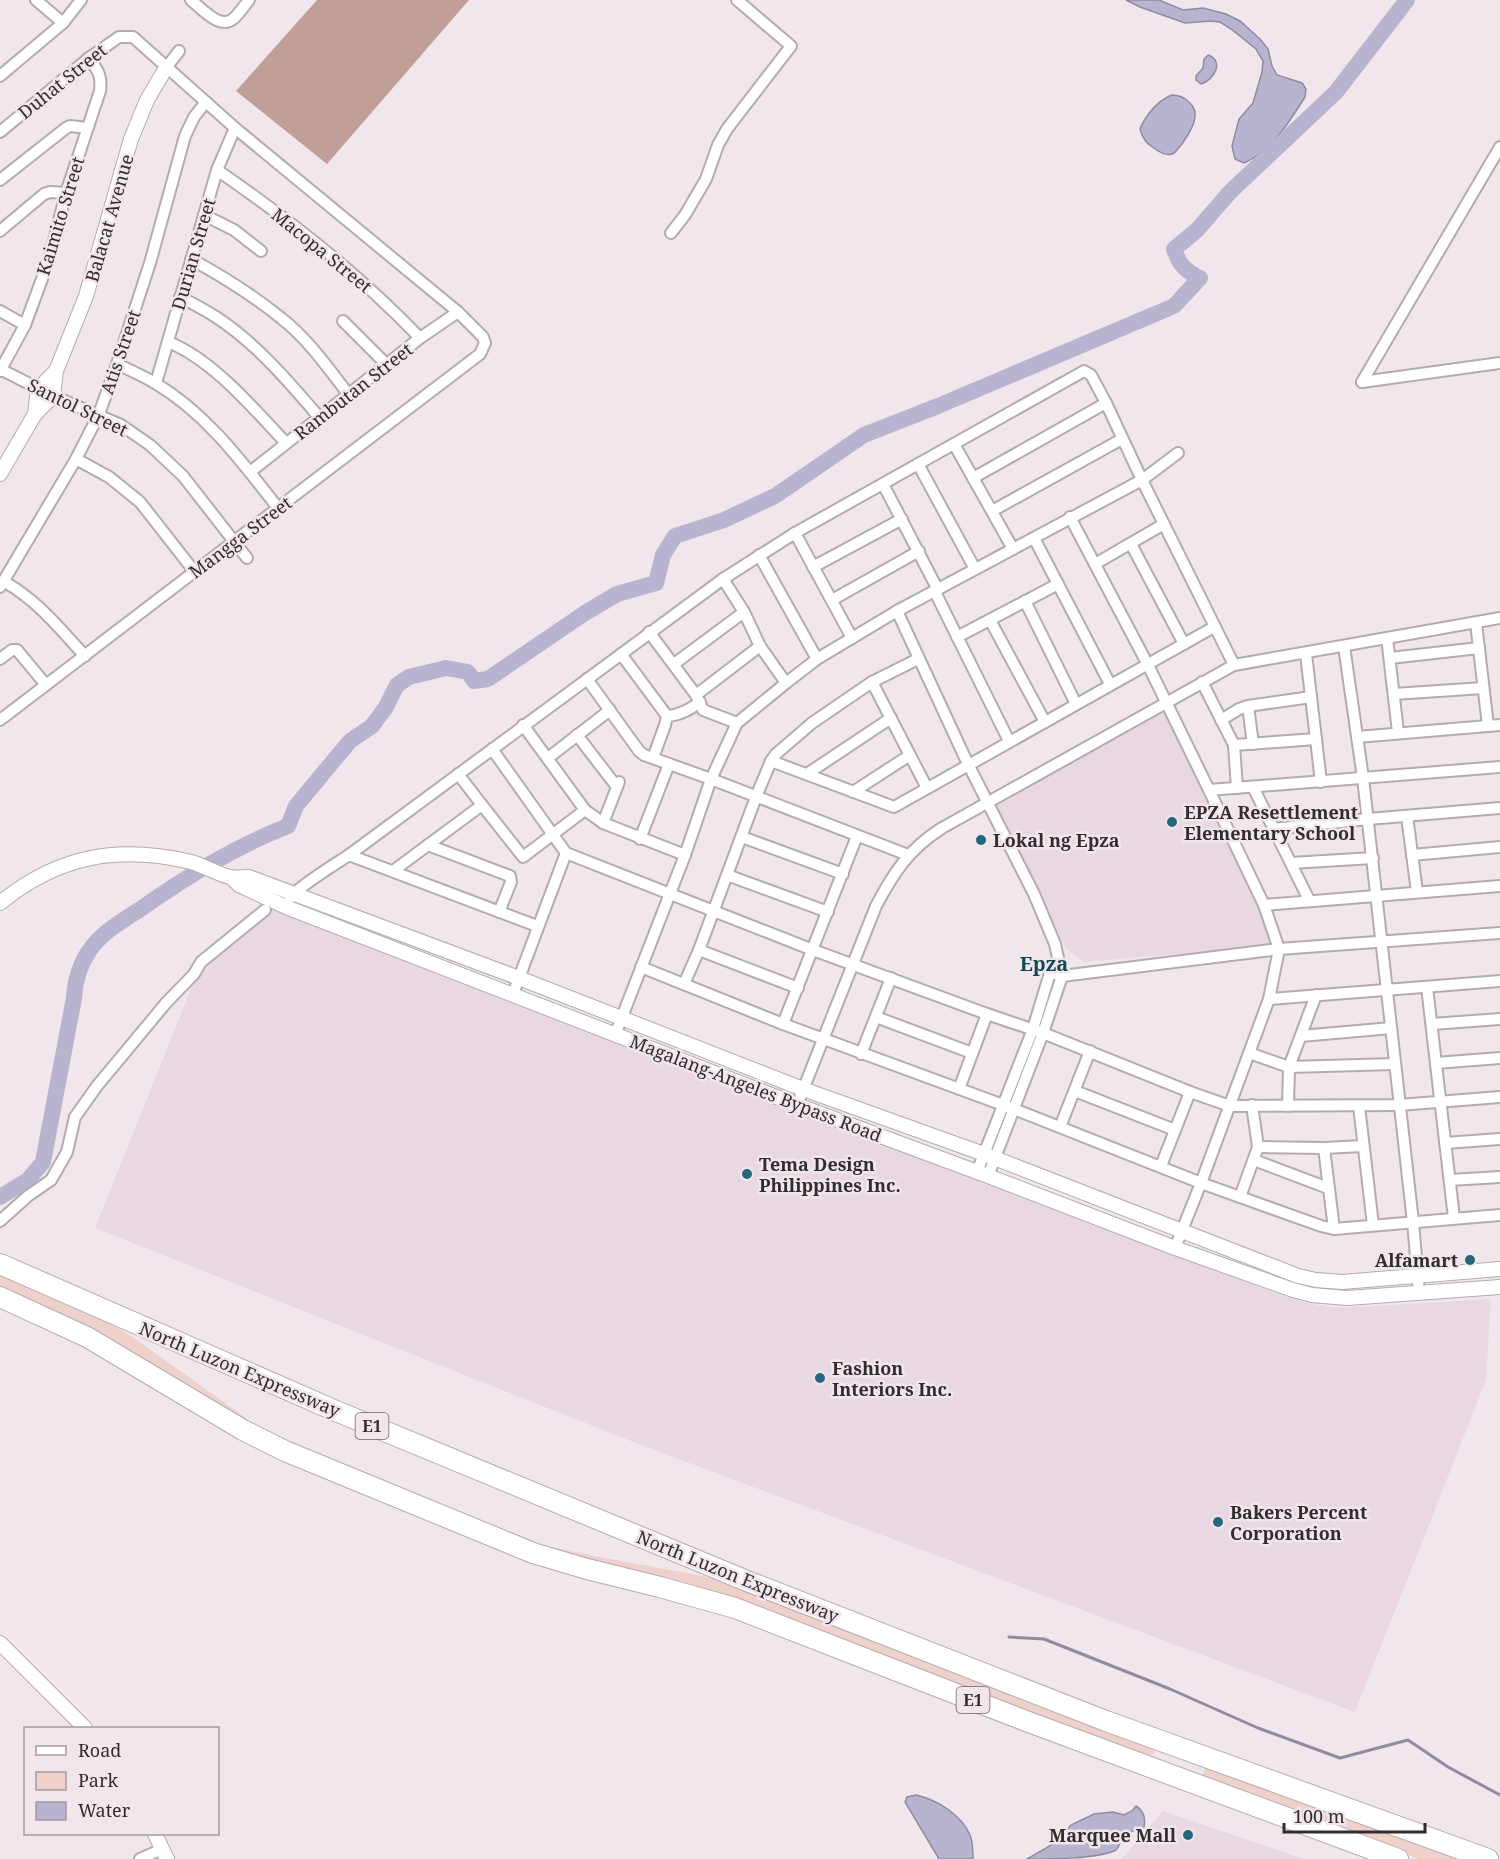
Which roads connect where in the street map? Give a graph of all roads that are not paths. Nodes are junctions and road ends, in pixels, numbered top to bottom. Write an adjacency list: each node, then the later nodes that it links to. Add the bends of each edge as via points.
1 (36, 0): 6 (street)
2 (81, 0): 6 (street)
3 (191, 0): 4 (street, via 226,23)
4 (249, 0)
5 (737, 0): 21 (street, via 791,46 727,129 706,179)
6 (63, 23): 10 (street)
7 (179, 51): 9 (street)
8 (89, 58): 9 (street, Duhat Street, via 118,37 127,36 133,37); 12 (street, Kaimito Street, via 102,80); 14 (street, Duhat Street)
9 (166, 68): 11 (street); 35 (street, Balacat Avenue, via 131,139 86,296)
10 (0, 76)
11 (206, 102): 13 (street); 32 (street, Atis Street, via 185,136)
12 (87, 128): 17 (street, via 66,128); 18 (street, Kaimito Street)
13 (235, 128): 16 (street, Durian Street); 26 (street)
14 (0, 132)
15 (1500, 147): 31 (street, via 1362,382)
16 (217, 170): 19 (street, Durian Street); 29 (street, Macopa Street, via 315,241 387,303)
17 (0, 180)
18 (66, 193): 20 (street, via 44,195); 28 (street, Kaimito Street, via 49,260)
19 (204, 215): 22 (street, via 234,230); 23 (street, Durian Street)
20 (0, 231)
21 (671, 232)
22 (261, 251)
23 (191, 258): 24 (street, Durian Street); 38 (street, via 282,319 319,356)
24 (180, 297): 30 (street, Durian Street); 43 (street, via 217,318 255,348)
25 (0, 311): 28 (street)
26 (458, 312): 29 (street, Rambutan Street); 55 (street, Mangga Street, via 483,338 480,354)
27 (343, 321): 33 (street)
28 (25, 325): 34 (street, Kaimito Street)
29 (420, 338): 33 (street, Rambutan Street)
30 (168, 342): 36 (street, Durian Street); 45 (street, via 181,347 230,385)
31 (1500, 363)
32 (117, 364): 36 (street); 42 (street, Atis Street)
33 (387, 365): 38 (street, Rambutan Street)
34 (0, 370): 37 (street, Santol Street)
35 (56, 371): 37 (street, Balacat Avenue); 39 (street, Balacat Avenue)
36 (156, 383): 50 (street, via 194,411)
37 (38, 389): 39 (street, Santol Street); 41 (street)
38 (348, 395): 43 (street, Rambutan Street)
39 (53, 396): 41 (street); 42 (street, Santol Street)
40 (1106, 403): 44 (street); 46 (street, via 1091,375 1084,371); 52 (street)
41 (35, 414): 51 (street)
42 (99, 414): 48 (street, Atis Street); 62 (street, Santol Street, via 150,445 183,476)
43 (319, 417): 45 (street, Rambutan Street)
44 (1122, 439): 53 (street); 56 (street)
45 (286, 443): 50 (street, Rambutan Street)
46 (954, 444): 49 (street); 52 (street)
47 (1178, 453): 53 (street)
48 (76, 459): 71 (street, via 109,477 140,502); 73 (street, Atis Street)
49 (918, 464): 54 (street); 70 (street)
50 (250, 472): 55 (street)
51 (0, 474)
52 (974, 478): 56 (street)
53 (1142, 480): 57 (street); 59 (street)
54 (883, 484): 58 (street); 60 (street)
55 (278, 508): 62 (street, Mangga Street)
56 (992, 512): 64 (street)
57 (1070, 517): 61 (street); 68 (street)
58 (902, 519): 65 (street); 69 (street)
59 (1164, 524): 63 (street); 83 (street)
60 (795, 533): 66 (street); 69 (street)
61 (1034, 538): 64 (street); 74 (street)
62 (234, 541): 67 (street, Santol Street); 71 (street, Mangga Street)
63 (1131, 544): 68 (street); 88 (street)
64 (1013, 549): 70 (street)
65 (919, 551): 75 (street); 76 (street)
66 (759, 555): 72 (street); 98 (street)
67 (247, 558)
68 (1095, 564): 100 (street)
69 (813, 567): 76 (street)
70 (975, 569): 75 (street)
71 (194, 571): 94 (street, Mangga Street)
72 (723, 579): 79 (street); 84 (street)
73 (2, 584): 94 (street, via 22,591 39,605)
74 (1058, 584): 77 (street); 106 (street)
75 (937, 591): 78 (street); 85 (street)
76 (832, 600): 86 (street)
77 (1025, 601): 81 (street); 113 (street)
78 (897, 611): 86 (street); 97 (street)
79 (744, 612): 89 (street); 99 (street)
80 (1500, 618): 82 (street)
81 (990, 620): 85 (street); 120 (street)
82 (1476, 623): 87 (street); 91 (street)
83 (1214, 627): 88 (street); 101 (street)
84 (649, 632): 92 (street); 99 (street)
85 (957, 636): 129 (street)
86 (852, 638): 98 (street)
87 (1387, 638): 90 (street); 95 (street)
88 (1184, 644): 100 (street)
89 (760, 646): 105 (street); 111 (street)
90 (1344, 646): 93 (street); 127 (street)
91 (1479, 648): 95 (street); 108 (street)
92 (621, 654): 102 (street); 116 (street)
93 (1306, 654): 101 (street); 110 (street)
94 (85, 656): 107 (street, Mangga Street)
95 (1390, 658): 109 (street)
96 (0, 659): 107 (street, via 17,650)
97 (918, 659): 103 (street); 138 (street)
98 (817, 660): 105 (street)
99 (674, 664): 111 (street)
100 (1148, 665): 106 (street); 112 (street)
101 (1234, 665): 104 (street)
102 (587, 679): 115 (street); 122 (street)
103 (872, 682): 117 (street); 136 (street, via 812,723)
104 (1202, 682): 112 (street); 119 (street)
105 (786, 683): 121 (street)
106 (1110, 684): 113 (street)
107 (46, 685): 118 (street, Mangga Street)
108 (1483, 688): 109 (street); 124 (street)
109 (1394, 694): 125 (street)
110 (1311, 697): 114 (street); 128 (street)
111 (698, 699): 116 (street, via 686,712); 121 (street, via 704,712)
112 (1166, 702): 148 (street); 151 (street)
113 (1076, 704): 120 (street)
114 (1248, 706): 119 (street); 130 (street)
115 (610, 710): 126 (street); 135 (street, via 639,751)
116 (667, 716): 135 (street)
117 (891, 718): 133 (street); 141 (street)
118 (0, 720)
119 (1221, 720): 131 (street)
120 (1045, 722): 129 (street)
121 (737, 723): 143 (street)
122 (523, 725): 132 (street); 134 (street)
123 (1500, 725): 124 (street)
124 (1488, 726): 125 (street)
125 (1398, 732): 127 (street)
126 (578, 735): 134 (street); 157 (street, via 618,783)
127 (1358, 737): 142 (street)
128 (1316, 739): 130 (street); 144 (street)
129 (1010, 741): 138 (street)
130 (1253, 744): 131 (street)
131 (1234, 745): 146 (street)
132 (492, 749): 140 (street); 159 (street)
133 (910, 755): 145 (street); 149 (street)
134 (548, 758): 154 (street)
135 (653, 758): 137 (street)
136 (771, 761): 141 (street); 150 (street)
137 (669, 764): 143 (street); 162 (street)
138 (968, 764): 145 (street); 151 (street)
139 (1500, 766): 142 (street)
140 (458, 774): 152 (street); 166 (street)
141 (807, 774): 149 (street)
142 (1363, 778): 144 (street); 156 (street)
143 (711, 779): 150 (street); 167 (street)
144 (1321, 782): 147 (street)
145 (927, 788): 149 (street, via 894,807)
146 (1237, 788): 147 (street); 148 (street)
147 (1253, 788): 158 (street)
148 (1209, 790): 183 (street)
149 (853, 792)
150 (756, 797): 160 (street); 161 (street)
151 (988, 803): 168 (street, via 923,840); 195 (street, via 1034,894)
152 (482, 805): 159 (street, via 523,857); 163 (street)
153 (1500, 808): 155 (street)
154 (585, 810): 157 (street); 159 (street)
155 (1407, 816): 156 (street); 169 (street)
156 (1368, 819): 158 (street); 170 (street)
157 (603, 823): 162 (street)
158 (1273, 829): 171 (street)
159 (554, 833): 165 (street)
160 (857, 836): 168 (street); 173 (street)
161 (742, 837): 173 (street); 174 (street)
162 (640, 838): 167 (street)
163 (428, 845): 172 (street); 187 (street, via 510,876)
164 (1500, 847): 169 (street)
165 (566, 853): 178 (street); 189 (street)
166 (349, 855): 172 (street); 179 (street)
167 (685, 855): 178 (street)
168 (908, 855): 196 (street, via 876,906)
169 (1412, 855): 177 (street)
170 (1373, 858): 171 (street); 180 (street)
171 (1291, 863): 181 (street)
172 (393, 872): 187 (street)
173 (843, 874): 188 (street)
174 (727, 875): 186 (street); 188 (street)
175 (228, 877): 179 (street, Magalang-Angeles Bypass Road, via 249,877); 182 (street, Magalang-Angeles Bypass Road, via 193,863 144,854 109,855 39,875); 184 (street, Magalang-Angeles Bypass Road)
176 (1500, 885): 177 (street)
177 (1416, 892): 180 (street)
178 (671, 893): 186 (street); 197 (street)
179 (292, 894): 184 (street); 200 (street, Magalang-Angeles Bypass Road)
180 (1376, 896): 181 (street); 191 (street)
181 (1309, 900): 183 (street)
182 (0, 903)
183 (1264, 905): 192 (street)
184 (286, 907): 207 (street, Magalang-Angeles Bypass Road)
185 (264, 910): 260 (street, via 201,962 166,1003 75,1117 67,1152 51,1180)
186 (713, 910): 193 (street); 194 (street)
187 (499, 912): 189 (street)
188 (828, 912): 194 (street)
189 (537, 926): 200 (street)
190 (1500, 933): 191 (street)
191 (1381, 942): 192 (street); 206 (street)
192 (1279, 949): 199 (street); 209 (street)
193 (699, 950): 203 (street); 205 (street)
194 (813, 950): 196 (street); 205 (street)
195 (1059, 960): 198 (street); 199 (street)
196 (854, 964): 201 (street); 220 (street)
197 (641, 967): 203 (street); 211 (street)
198 (1050, 973): 199 (street); 217 (street)
199 (1062, 976): 217 (street)
200 (519, 978): 207 (street); 211 (street, Magalang-Angeles Bypass Road)
201 (891, 978): 210 (street); 212 (street)
202 (1500, 981): 204 (street)
203 (684, 984): 214 (street)
204 (1427, 987): 206 (street); 215 (street)
205 (798, 988): 214 (street)
206 (1387, 990): 208 (street); 216 (street)
207 (513, 994): 218 (street, Magalang-Angeles Bypass Road)
208 (1316, 995): 209 (street); 219 (street)
209 (1269, 999): 224 (street)
210 (987, 1014): 217 (street); 223 (street)
211 (621, 1017): 218 (street); 229 (street, Magalang-Angeles Bypass Road)
212 (876, 1017): 222 (street); 223 (street)
213 (1500, 1019): 215 (street)
214 (783, 1024): 220 (street)
215 (1432, 1024): 226 (street)
216 (1391, 1028): 219 (street); 227 (street)
217 (1038, 1031): 221 (street); 241 (street)
218 (615, 1035): 235 (street, Magalang-Angeles Bypass Road)
219 (1301, 1036): 228 (street)
220 (823, 1039): 222 (street); 229 (street)
221 (1090, 1051): 231 (street); 232 (street)
222 (861, 1053): 230 (street)
223 (972, 1053): 230 (street)
224 (1249, 1053): 228 (street); 238 (street)
225 (1500, 1058): 226 (street)
226 (1436, 1063): 234 (street)
227 (1395, 1064): 228 (street); 237 (street)
228 (1289, 1067): 239 (street)
229 (803, 1089): 235 (street); 249 (street, Magalang-Angeles Bypass Road)
230 (958, 1089): 241 (street)
231 (1075, 1091): 242 (street); 243 (street)
232 (1190, 1092): 238 (street); 243 (street)
233 (1500, 1097): 234 (street)
234 (1440, 1102): 237 (street); 245 (street)
235 (797, 1105): 252 (street, Magalang-Angeles Bypass Road)
236 (1252, 1105): 238 (street); 239 (street); 247 (street)
237 (1399, 1105): 240 (street); 261 (street)
238 (1230, 1106): 255 (street)
239 (1288, 1106): 240 (street)
240 (1359, 1106): 246 (street)
241 (1009, 1107): 242 (street); 249 (street)
242 (1060, 1127): 251 (street)
243 (1175, 1130): 251 (street)
244 (1500, 1139): 245 (street)
245 (1445, 1143): 254 (street)
246 (1363, 1146): 248 (street); 262 (street)
247 (1258, 1148): 248 (street); 250 (street)
248 (1324, 1148): 256 (street)
249 (990, 1157): 252 (street); 264 (street, Magalang-Angeles Bypass Road)
250 (1254, 1160): 256 (street); 257 (street)
251 (1161, 1166): 255 (street)
252 (983, 1174): 265 (street, Magalang-Angeles Bypass Road)
253 (1500, 1177): 254 (street)
254 (1450, 1180): 259 (street)
255 (1202, 1183): 257 (street); 264 (street)
256 (1328, 1188): 263 (street)
257 (1240, 1197): 263 (street)
258 (1500, 1215): 259 (street)
259 (1454, 1218): 261 (street)
260 (0, 1221)
261 (1413, 1222): 262 (street); 268 (street)
262 (1373, 1225): 263 (street)
263 (1334, 1229)
264 (1182, 1231): 265 (street); 268 (street, Magalang-Angeles Bypass Road, via 1279,1270 1316,1280 1342,1282)
265 (1175, 1248): 270 (street, Magalang-Angeles Bypass Road, via 1312,1295 1361,1298)
266 (0, 1264): 278 (highway, North Luzon Expressway / E1, via 336,1411 747,1581 1116,1725)
267 (1500, 1269): 268 (street, Magalang-Angeles Bypass Road)
268 (1418, 1276): 270 (street)
269 (1500, 1287): 270 (street, Magalang-Angeles Bypass Road)
270 (1419, 1293)
271 (0, 1297): 277 (highway, North Luzon Expressway / E1, via 87,1337 285,1451 533,1553 735,1608)
272 (0, 1643): 273 (street)
273 (83, 1727)
274 (156, 1835): 275 (street)
275 (164, 1854): 276 (street)
276 (140, 1859)
277 (1398, 1859)
278 (1488, 1859)

